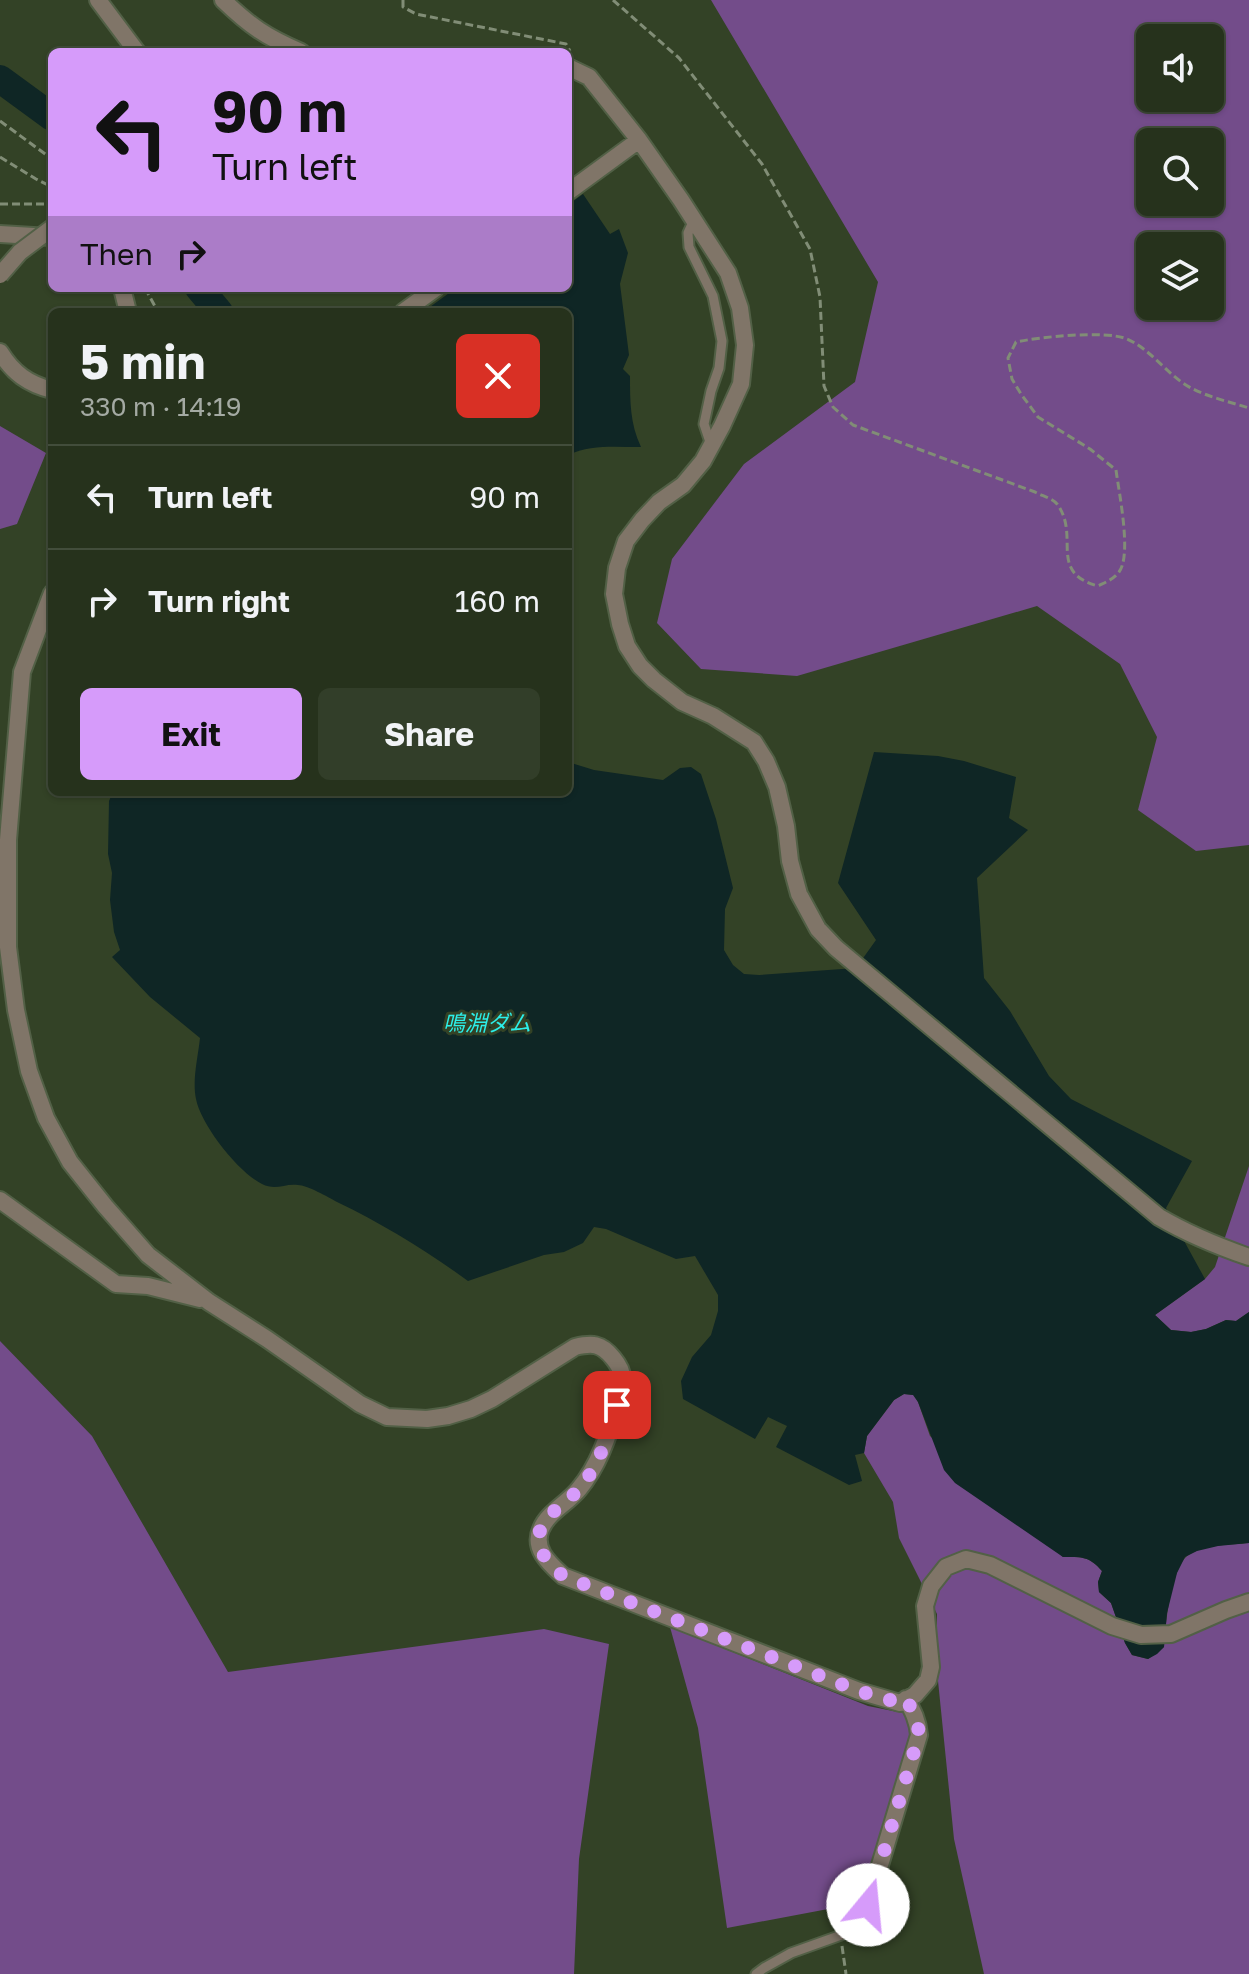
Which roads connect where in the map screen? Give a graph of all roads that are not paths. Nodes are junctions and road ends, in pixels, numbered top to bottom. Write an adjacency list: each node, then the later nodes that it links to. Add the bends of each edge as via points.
1 (98, 0): 3 (street)
2 (223, 0): 4 (street, via 247,23)
3 (134, 48)
4 (291, 48)
5 (572, 69): 6 (street, via 589,77)
6 (639, 140): 7 (street); 8 (street)
7 (572, 189)
8 (694, 220): 17 (lane, via 689,247 713,296 722,341 704,424); 17 (street, via 728,273 745,345 741,384)
9 (48, 231): 12 (street, bridge)
10 (0, 234): 11 (street)
11 (48, 238)
12 (0, 275)
13 (430, 292): 14 (street)
14 (408, 308)
15 (0, 352): 16 (street, via 20,377)
16 (48, 389)
17 (711, 445): 20 (street, via 683,485 626,541 617,568 614,594 620,624 640,666 682,702 754,742 777,787 799,894 818,929 836,948 1159,1217)
18 (48, 604): 21 (street, via 22,672 8,840 8,947 29,1071 70,1162 148,1255)
19 (0, 1200): 21 (street, via 116,1284 148,1286)
20 (1249, 1257)
21 (209, 1302): 23 (street, via 387,1417 427,1419 471,1409 575,1347 599,1345 618,1364 623,1379 617,1405 601,1455 580,1489 539,1531 545,1559 563,1576 830,1679 900,1703)
22 (1249, 1602): 23 (street, via 1171,1634 1141,1635 1112,1626 990,1565 966,1559 946,1567 931,1586 925,1606 931,1667 928,1680)
23 (906, 1699): 24 (street, via 919,1735)
24 (868, 1905): 25 (lane, via 847,1933 791,1953)
25 (756, 1974)

